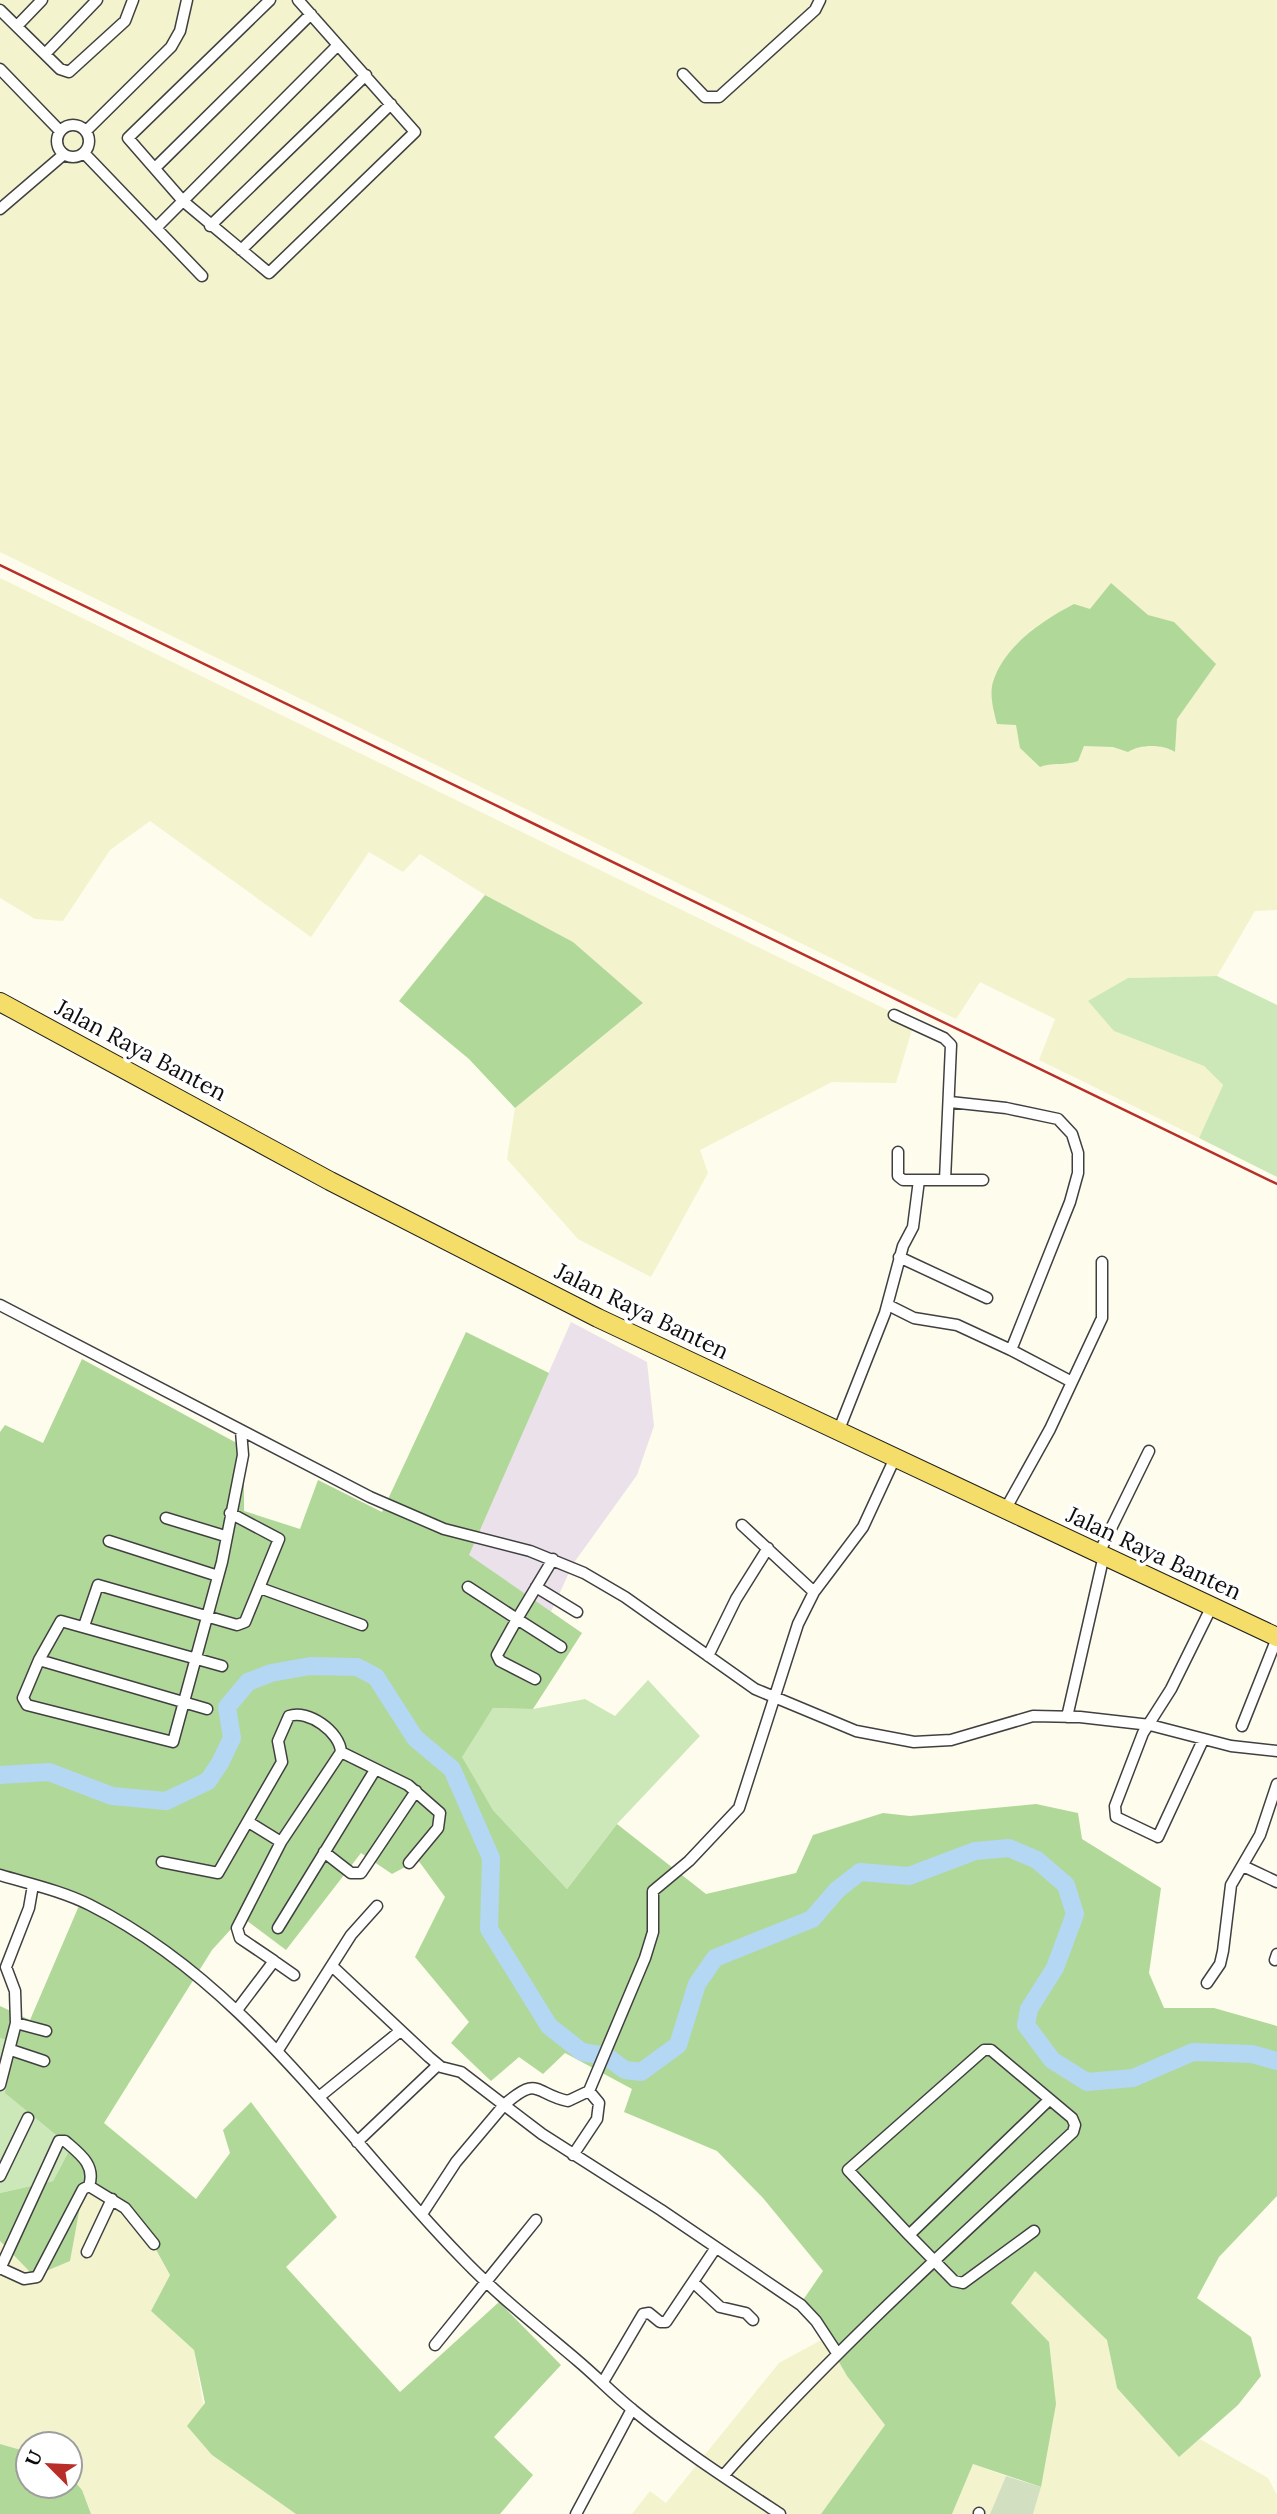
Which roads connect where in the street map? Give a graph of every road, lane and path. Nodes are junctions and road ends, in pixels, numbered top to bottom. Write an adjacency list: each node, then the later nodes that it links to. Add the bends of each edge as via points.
1 (42, 0): 10 (street)
2 (97, 0): 12 (street)
3 (133, 0): 12 (street, via 125,21 69,72)
4 (187, 0): 18 (street, via 171,47)
5 (270, 0): 21 (street, via 128,138)
6 (298, 0): 9 (street)
7 (820, 0): 14 (street, via 815,10 719,97 705,97)
8 (1, 13): 10 (street)
9 (311, 14): 11 (street); 21 (street)
10 (17, 26): 12 (street)
11 (338, 45): 15 (street); 22 (street)
12 (45, 54)
13 (0, 69): 17 (street)
14 (682, 74)
15 (366, 75): 16 (street); 24 (street)
16 (391, 104): 26 (street); 26 (street, via 415,132 269,273)
17 (60, 131): 18 (street, via 70,125); 20 (street, via 57,139)
18 (86, 131): 19 (street)
19 (84, 153): 20 (street, via 74,158); 25 (street)
20 (63, 155): 23 (street)
21 (155, 168): 22 (street)
22 (183, 201): 24 (street); 25 (street)
23 (0, 209)
24 (210, 226): 26 (street)
25 (156, 228): 27 (street)
26 (241, 250)
27 (202, 276)
28 (0, 1002): 43 (main road, Jalan Raya Banten, via 438,1238)
29 (894, 1015): 30 (street, via 951,1045)
30 (950, 1102): 33 (street); 40 (street, via 1058,1119 1072,1134 1078,1153 1070,1202)
31 (898, 1152): 32 (street, via 898,1176)
32 (919, 1180): 33 (street); 35 (street, via 913,1227)
33 (945, 1180): 34 (street)
34 (983, 1181)
35 (899, 1257): 37 (street); 39 (street)
36 (1101, 1262): 41 (street, via 1102,1318)
37 (987, 1298)
38 (0, 1305): 42 (street)
39 (888, 1305): 40 (street, via 914,1318 957,1325); 43 (street)
40 (1011, 1350): 41 (street)
41 (1072, 1382): 46 (street)
42 (241, 1431): 47 (street, via 243,1455); 54 (street, via 444,1529)
43 (838, 1432): 45 (main road, Jalan Raya Banten)
44 (1149, 1451): 53 (street)
45 (894, 1460): 46 (main road, Jalan Raya Banten); 59 (street, via 863,1527)
46 (1005, 1510): 53 (main road, Jalan Raya Banten)
47 (230, 1513): 50 (street); 58 (street, via 279,1539)
48 (166, 1518): 50 (street)
49 (742, 1525): 52 (street)
50 (225, 1536): 55 (street)
51 (109, 1541): 55 (street)
52 (768, 1548): 59 (street); 68 (street)
53 (1102, 1554): 60 (main road, Jalan Raya Banten); 76 (street)
54 (553, 1559): 57 (street); 68 (street, via 625,1597)
55 (218, 1576): 62 (street)
56 (468, 1587): 63 (street)
57 (537, 1587): 61 (street); 63 (street)
58 (260, 1588): 62 (street, via 242,1625); 64 (street)
59 (814, 1592): 73 (street, via 789,1649)
60 (1212, 1606): 66 (main road, Jalan Raya Banten); 77 (street)
61 (577, 1612)
62 (205, 1616): 65 (street, via 98,1585); 69 (street)
63 (517, 1619): 67 (street); 72 (street, via 497,1655)
64 (362, 1625)
65 (84, 1626): 69 (street); 70 (street, via 59,1622)
66 (1277, 1638): 78 (street)
67 (561, 1647)
68 (708, 1656): 73 (street, via 743,1682)
69 (195, 1658): 71 (street); 74 (street)
70 (40, 1660): 74 (street); 74 (street, via 23,1698 32,1707 172,1743)
71 (222, 1666)
72 (535, 1679)
73 (775, 1697): 76 (street, via 856,1731 914,1742 951,1740 1033,1716); 109 (street, via 739,1808 653,1891 653,1933)
74 (183, 1701): 75 (street)
75 (207, 1709)
76 (1067, 1717): 77 (street)
77 (1150, 1725): 79 (street); 79 (street, via 1115,1814 1154,1836 1161,1832)
78 (1242, 1726)
79 (1203, 1740): 80 (street)
80 (1277, 1751)
81 (341, 1752): 82 (street); 85 (street, via 338,1740 322,1724 297,1714 289,1716 278,1741 282,1762); 86 (street)
82 (375, 1770): 84 (street); 87 (street)
83 (1277, 1784): 90 (street, via 1260,1835)
84 (416, 1791): 87 (street, via 361,1872 351,1873); 89 (street, via 441,1818)
85 (250, 1823): 86 (street); 88 (street, via 218,1873)
86 (281, 1842): 96 (street, via 236,1932)
87 (324, 1853): 95 (street)
88 (162, 1862)
89 (409, 1863)
90 (1243, 1866): 92 (street); 99 (street, via 1228,1895 1220,1964)
91 (0, 1875): 93 (street)
92 (1277, 1882)
93 (33, 1885): 100 (street, via 88,1904 146,1938); 101 (street, via 6,1967 15,1991)
94 (377, 1906): 97 (street)
95 (278, 1928)
96 (274, 1961): 98 (street); 100 (street)
97 (332, 1966): 103 (street); 105 (street)
98 (294, 1975)
99 (1206, 1983)
100 (237, 2010): 105 (street)
101 (16, 2023): 102 (street); 104 (street)
102 (46, 2031)
103 (399, 2032): 107 (street); 110 (street)
104 (10, 2050): 106 (street); 108 (street)
105 (278, 2050): 110 (street)
106 (44, 2061)
107 (438, 2064): 112 (street, via 461,2072); 114 (street)
108 (0, 2085)
109 (590, 2088): 112 (street, via 568,2101 535,2087 520,2090); 115 (street, via 599,2104 597,2119)
110 (319, 2097): 114 (street)
111 (1049, 2100): 122 (street); 122 (street, via 997,2053 984,2050 850,2166 848,2174); 126 (street, via 1072,2118 1073,2132)
112 (504, 2105): 115 (street); 119 (street, via 456,2162)
113 (28, 2118): 116 (street)
114 (357, 2142): 119 (street)
115 (573, 2155): 124 (street)
116 (0, 2176)
117 (89, 2186): 118 (street); 127 (street, via 83,2189 37,2277 24,2279); 127 (street, via 89,2164 67,2142 60,2141)
118 (112, 2199): 123 (street, via 134,2217); 125 (street)
119 (422, 2214): 128 (street)
120 (536, 2220): 128 (street)
121 (1034, 2231): 126 (street, via 963,2283 954,2281)
122 (909, 2235): 126 (street)
123 (154, 2244)
124 (715, 2249): 129 (street); 132 (street, via 801,2305)
125 (88, 2252)
126 (934, 2262): 132 (street)
127 (0, 2268)
128 (486, 2280): 131 (street); 133 (street)
129 (694, 2283): 130 (street, via 720,2307); 133 (street, via 666,2322 643,2314)
130 (753, 2320)
131 (435, 2345)
132 (837, 2353): 135 (street)
133 (603, 2382): 134 (street)
134 (632, 2410): 135 (street); 136 (street)
135 (723, 2476): 137 (street)
136 (576, 2514)
137 (780, 2514)

